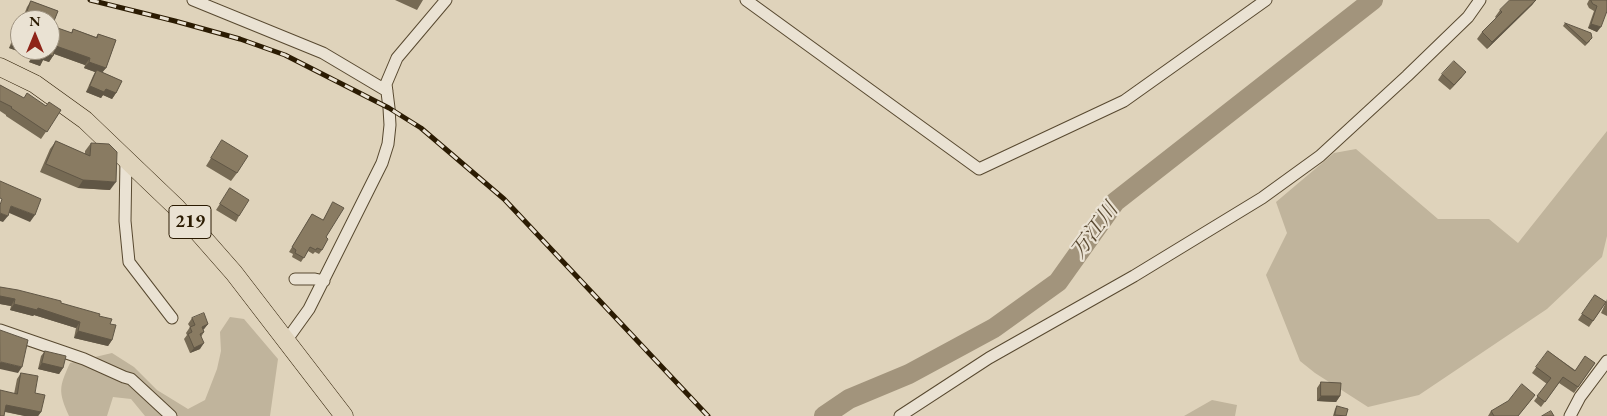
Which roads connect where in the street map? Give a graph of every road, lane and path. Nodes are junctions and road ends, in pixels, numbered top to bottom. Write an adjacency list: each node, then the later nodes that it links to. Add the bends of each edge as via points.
1 (193, 0): 7 (street, via 323,53)
2 (446, 0): 7 (street, via 397,58 386,84)
3 (746, 0): 4 (street, via 979,169 1124,100)
4 (1266, 0)
5 (1480, 0): 17 (street, via 1468,17 1320,156 1262,198 1134,276 989,358)
6 (0, 67): 8 (highway, 219, via 35,84 78,115)
7 (387, 91): 10 (street, via 390,124 382,163)
8 (126, 159): 11 (street, via 124,221 129,262); 13 (highway, 219, via 183,214)
9 (295, 279): 10 (street)
10 (324, 281): 13 (street)
11 (172, 318)
12 (0, 330): 15 (street, via 132,379)
13 (286, 341): 16 (highway, 219)
14 (1607, 361): 18 (street)
15 (171, 416)
16 (344, 416)
17 (900, 416)
18 (1570, 416)

